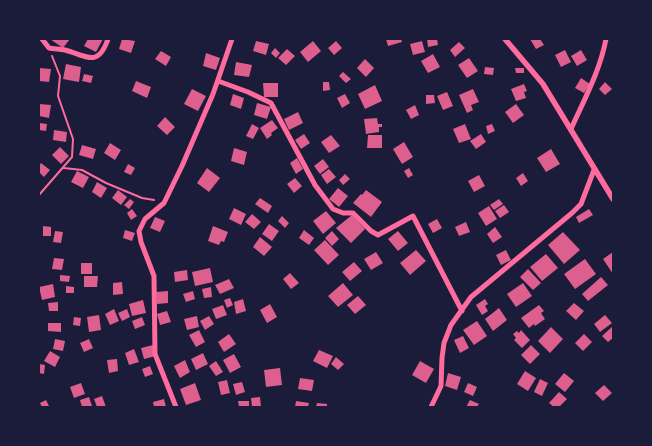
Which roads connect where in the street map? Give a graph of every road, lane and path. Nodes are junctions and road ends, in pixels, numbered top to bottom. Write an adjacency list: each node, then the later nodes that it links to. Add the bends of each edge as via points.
1 (42, 39): 6 (street)
2 (108, 39): 6 (street, via 104,52 93,59)
3 (232, 39): 7 (street)
4 (505, 39): 8 (street, via 543,84)
5 (606, 39): 8 (street, via 603,54)
6 (49, 48): 9 (path, via 60,76 58,96 72,139 72,157)
7 (218, 81): 13 (street); 14 (street, via 270,103 315,185 333,209 353,213 378,235 413,216)
8 (571, 129): 10 (street)
9 (64, 168): 11 (path); 13 (path, via 82,170 142,198)
10 (594, 170): 12 (street); 14 (street, via 581,204 472,297)
11 (39, 194)
12 (613, 200)
13 (164, 203): 15 (street, via 145,219 139,231 154,276 155,354)
14 (462, 311): 16 (street, via 444,342 441,386)
15 (176, 407)
16 (431, 407)

